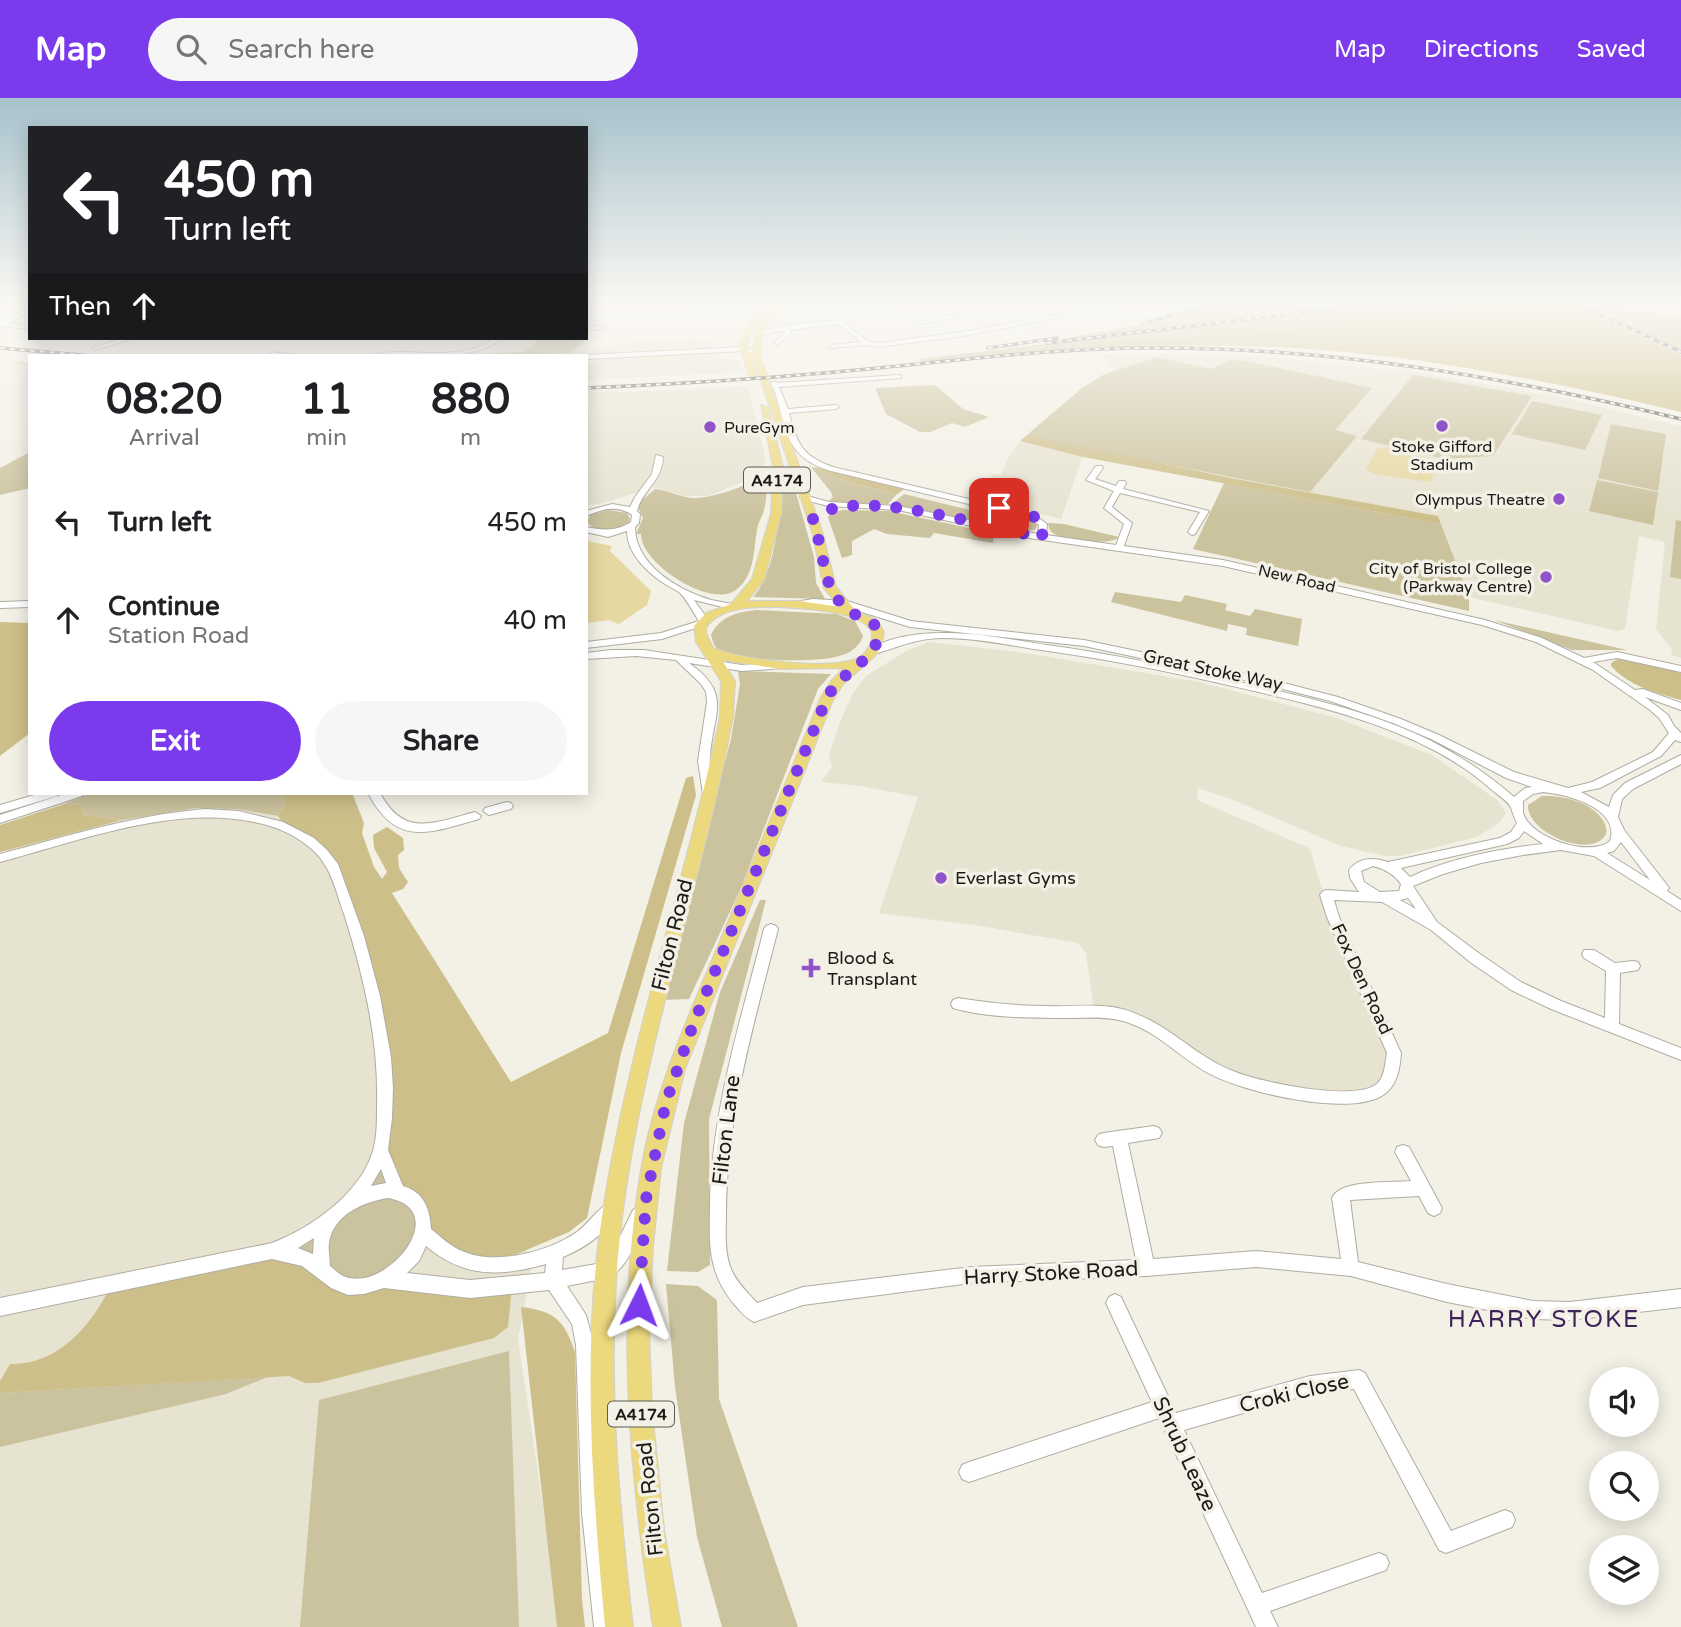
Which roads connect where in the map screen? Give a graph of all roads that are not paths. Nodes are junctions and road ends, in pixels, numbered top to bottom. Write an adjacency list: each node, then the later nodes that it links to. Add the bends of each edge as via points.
1 (753, 375): 26 (main road, A4174, via 778,467 774,521 760,575)
2 (764, 375): 10 (main road, A4174)
3 (899, 377): 5 (street, via 775,384)
4 (839, 406): 5 (street)
5 (785, 411): 20 (street, via 800,453 813,464 1030,516 1043,524)
6 (659, 457): 8 (street, via 659,471)
7 (1099, 468): 9 (street, via 1090,481)
8 (651, 483): 12 (street, via 624,503); 13 (street)
9 (1119, 487): 18 (street, via 1205,511); 22 (street, via 1108,509 1128,523)
10 (804, 497): 11 (street, New Road); 15 (main road, A4174)
11 (841, 505): 15 (street, New Road); 20 (street, New Road, via 898,508)
12 (612, 506): 13 (street); 14 (street)
13 (633, 511): 16 (street, via 637,518)
14 (588, 513)
15 (813, 519): 27 (main road, A4174, via 830,588)
16 (631, 526): 19 (street); 21 (street)
17 (588, 529): 19 (street)
18 (1192, 532)
19 (602, 533): 21 (street)
20 (1042, 537): 22 (street, New Road)
21 (631, 544): 23 (street, via 645,564)
22 (1119, 547): 34 (street, New Road, via 1258,570 1464,617 1532,638)
23 (682, 591): 26 (street, via 704,601); 28 (street)
24 (28, 604): 25 (street)
25 (0, 605)
26 (736, 606): 27 (main road); 28 (main road)
27 (851, 608): 33 (main road, via 877,627 878,640); 43 (street, Great Stoke Way, via 910,624 1084,643 1290,687 1398,721 1510,775)
28 (703, 622): 29 (street, via 662,636); 30 (main road, via 700,635)
29 (588, 645)
30 (708, 651): 35 (main road, Filton Road); 36 (main road)
31 (588, 656): 32 (street, via 626,652)
32 (673, 657): 35 (street); 48 (street, via 698,674 712,691 715,707 704,755)
33 (866, 657): 36 (main road, via 833,667); 49 (street, Great Stoke Way, via 916,637 954,637 1099,656 1240,685 1341,712 1419,741 1482,774); 81 (main road, Filton Road / A4174, via 838,680 826,700 693,1025 666,1102)
34 (1585, 662): 37 (street, via 1617,654); 38 (street, New Road)
35 (719, 666): 36 (street); 48 (main road, Filton Road / A4174, via 728,681 729,698)
36 (772, 666)
37 (1681, 668)
38 (1622, 684): 39 (street, New Road); 40 (street, New Road)
39 (1681, 708): 40 (street)
40 (1664, 717): 41 (street)
41 (1677, 736): 44 (street, via 1657,754 1596,785)
42 (1681, 759): 54 (street, via 1629,786 1618,798)
43 (1551, 789): 44 (street, Great Stoke Way); 49 (street, via 1529,791)
44 (1568, 792): 54 (street)
45 (46, 795): 51 (street)
46 (72, 795): 55 (street)
47 (375, 795): 53 (street, via 396,823 422,830)
48 (709, 795): 82 (main road, Filton Road / A4174, via 640,1065)
49 (1516, 805): 56 (street)
50 (508, 806): 52 (street)
51 (0, 809)
52 (489, 811)
53 (475, 816)
54 (1612, 817): 57 (street)
55 (0, 819)
56 (1523, 822): 58 (street); 61 (street, via 1515,835 1503,841)
57 (1620, 832): 59 (street, via 1617,842); 66 (street)
58 (1562, 847): 59 (street); 63 (street, via 1518,852 1428,874)
59 (1596, 852): 66 (street)
60 (0, 858): 76 (street, via 151,820 206,814 270,822 312,843 333,868 369,971 382,1051)
61 (1389, 866): 62 (street, via 1361,865); 63 (street)
62 (1355, 878): 64 (street); 65 (street, via 1363,888)
63 (1407, 886): 65 (street, via 1399,897); 67 (street)
64 (1339, 896): 65 (street); 72 (street, Fox Den Road, via 1326,895 1395,1053 1387,1083 1362,1098 1335,1100 1228,1076 1154,1026 1120,1014 994,1010)
65 (1384, 897): 67 (street)
66 (1681, 906)
67 (1436, 927): 73 (street, via 1516,986)
68 (765, 937): 97 (street, Filton Lane, via 732,1076 718,1174 723,1270)
69 (1589, 954): 71 (street)
70 (1633, 967): 71 (street)
71 (1613, 969): 73 (street)
72 (958, 1003)
73 (1612, 1026): 74 (street)
74 (1681, 1054)
75 (1154, 1132): 88 (street, via 1111,1139)
76 (381, 1151): 79 (street); 80 (street)
77 (1402, 1152): 78 (street)
78 (1421, 1188): 83 (street); 89 (street, via 1347,1193 1340,1198)
79 (397, 1190): 80 (street, via 383,1189); 85 (street, via 419,1205)
80 (353, 1199): 84 (street)
81 (646, 1199): 91 (street, via 617,1261); 105 (main road, Filton Road / A4174, via 638,1330 640,1410 651,1530)
82 (615, 1201): 87 (street, via 597,1227); 91 (main road, Filton Road / A4174)
83 (1434, 1208)
84 (330, 1219): 86 (street); 90 (street, via 319,1243)
85 (423, 1233): 87 (street, via 447,1253 483,1264 515,1264); 92 (street, via 409,1260)
86 (272, 1251): 90 (street, via 300,1257); 96 (street)
87 (555, 1253): 93 (street)
88 (1146, 1268): 89 (street, Harry Stoke Road, via 1256,1259); 97 (street, Harry Stoke Road, via 971,1275 803,1296)
89 (1351, 1268): 94 (street, Harry Stoke Road, via 1533,1310 1570,1311)
90 (322, 1269): 92 (street, via 347,1286)
91 (607, 1269): 93 (street); 104 (main road, Filton Road / A4174, via 604,1467)
92 (383, 1279): 93 (street, via 470,1289)
93 (552, 1281): 103 (street, via 580,1321 585,1345 592,1513)
94 (1681, 1298)
95 (1115, 1303): 98 (street, Shrub Leaze)
96 (0, 1307)
97 (754, 1313)
98 (1167, 1416): 99 (street); 100 (street, Croki Close, via 1359,1379 1446,1543); 102 (street, Shrub Leaze)
99 (969, 1472)
100 (1505, 1520)
101 (1379, 1563): 102 (street)
102 (1256, 1605): 106 (street, Shrub Leaze)
103 (606, 1627)
104 (619, 1627)
105 (667, 1627)
106 (1267, 1627)

